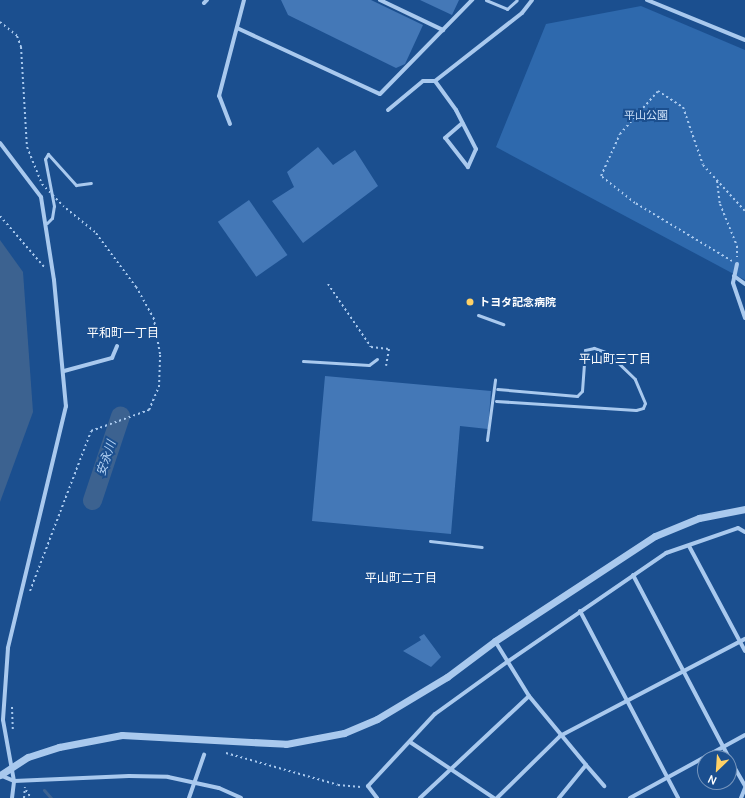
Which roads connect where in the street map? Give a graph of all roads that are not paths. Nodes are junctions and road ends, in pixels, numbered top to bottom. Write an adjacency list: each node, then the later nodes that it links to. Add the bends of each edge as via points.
1 (244, 0): 10 (street)
2 (380, 0): 11 (street)
3 (472, 0): 11 (street)
4 (486, 0): 5 (lane, via 507,9)
5 (517, 0)
6 (532, 0): 13 (street, via 522,13)
7 (647, 0): 9 (street)
8 (659, 0): 9 (street)
9 (655, 3): 12 (street)
10 (237, 28): 11 (street, via 380,94); 16 (street, via 219,96)
11 (442, 30)
12 (745, 40)
13 (435, 81): 14 (street, via 423,81); 15 (street)
14 (388, 110)
15 (462, 123): 15 (street, via 476,149 468,167 445,138)
16 (230, 124)
17 (0, 143): 19 (street, via 41,197)
18 (91, 183): 19 (lane, via 76,185 48,154 45,159 54,206 52,218)
19 (47, 223): 29 (street)
20 (737, 264): 21 (street)
21 (734, 276): 22 (street); 24 (street, via 733,284)
22 (745, 284)
23 (478, 315): 25 (lane)
24 (745, 318)
25 (503, 324)
26 (117, 346): 29 (street, via 112,358)
27 (377, 359): 28 (lane, via 369,366)
28 (303, 361)
29 (64, 371): 60 (street, via 64,414 8,648 3,720)
30 (495, 380): 33 (lane)
31 (497, 389): 32 (lane, via 577,396 582,391 585,350 594,348 608,353 635,378 645,403 644,408 636,410)
32 (496, 401)
33 (487, 440)
34 (745, 509): 42 (street, via 699,518 655,536)
35 (745, 532): 37 (street, via 738,528)
36 (430, 541): 38 (lane)
37 (689, 546): 39 (street, via 666,554); 43 (street)
38 (482, 547)
39 (634, 576): 40 (street); 46 (street)
40 (580, 611): 45 (street); 48 (street)
41 (745, 639): 43 (street)
42 (495, 641): 45 (street); 58 (street, bridge, via 447,678 377,719 316,741 286,744 122,735 59,747 28,758)
43 (740, 642): 44 (street); 46 (street)
44 (745, 652)
45 (506, 662): 47 (street); 51 (street, via 435,714)
46 (684, 671): 48 (street); 52 (street)
47 (529, 696): 50 (street); 56 (street)
48 (628, 702): 50 (street); 59 (street)
49 (745, 735): 52 (street)
50 (560, 736): 55 (street); 70 (street)
51 (410, 742): 56 (street); 67 (street, via 368,786)
52 (722, 747): 53 (street); 59 (street)
53 (724, 750)
54 (204, 755): 61 (street)
55 (586, 765): 62 (street); 71 (street)
56 (452, 770): 68 (street); 69 (street)
57 (737, 772): 63 (street)
58 (0, 775): 60 (street)
59 (666, 776): 72 (street); 73 (street)
60 (14, 781): 61 (street, via 129,776 168,777); 64 (street)
61 (195, 782): 65 (street); 66 (street)
62 (604, 786)
63 (745, 787): 74 (street)
64 (12, 798)
65 (189, 798)
66 (241, 798)
67 (377, 798)
68 (420, 798)
69 (494, 798)
70 (497, 798)
71 (559, 798)
72 (630, 798)
73 (678, 798)
74 (741, 798)

